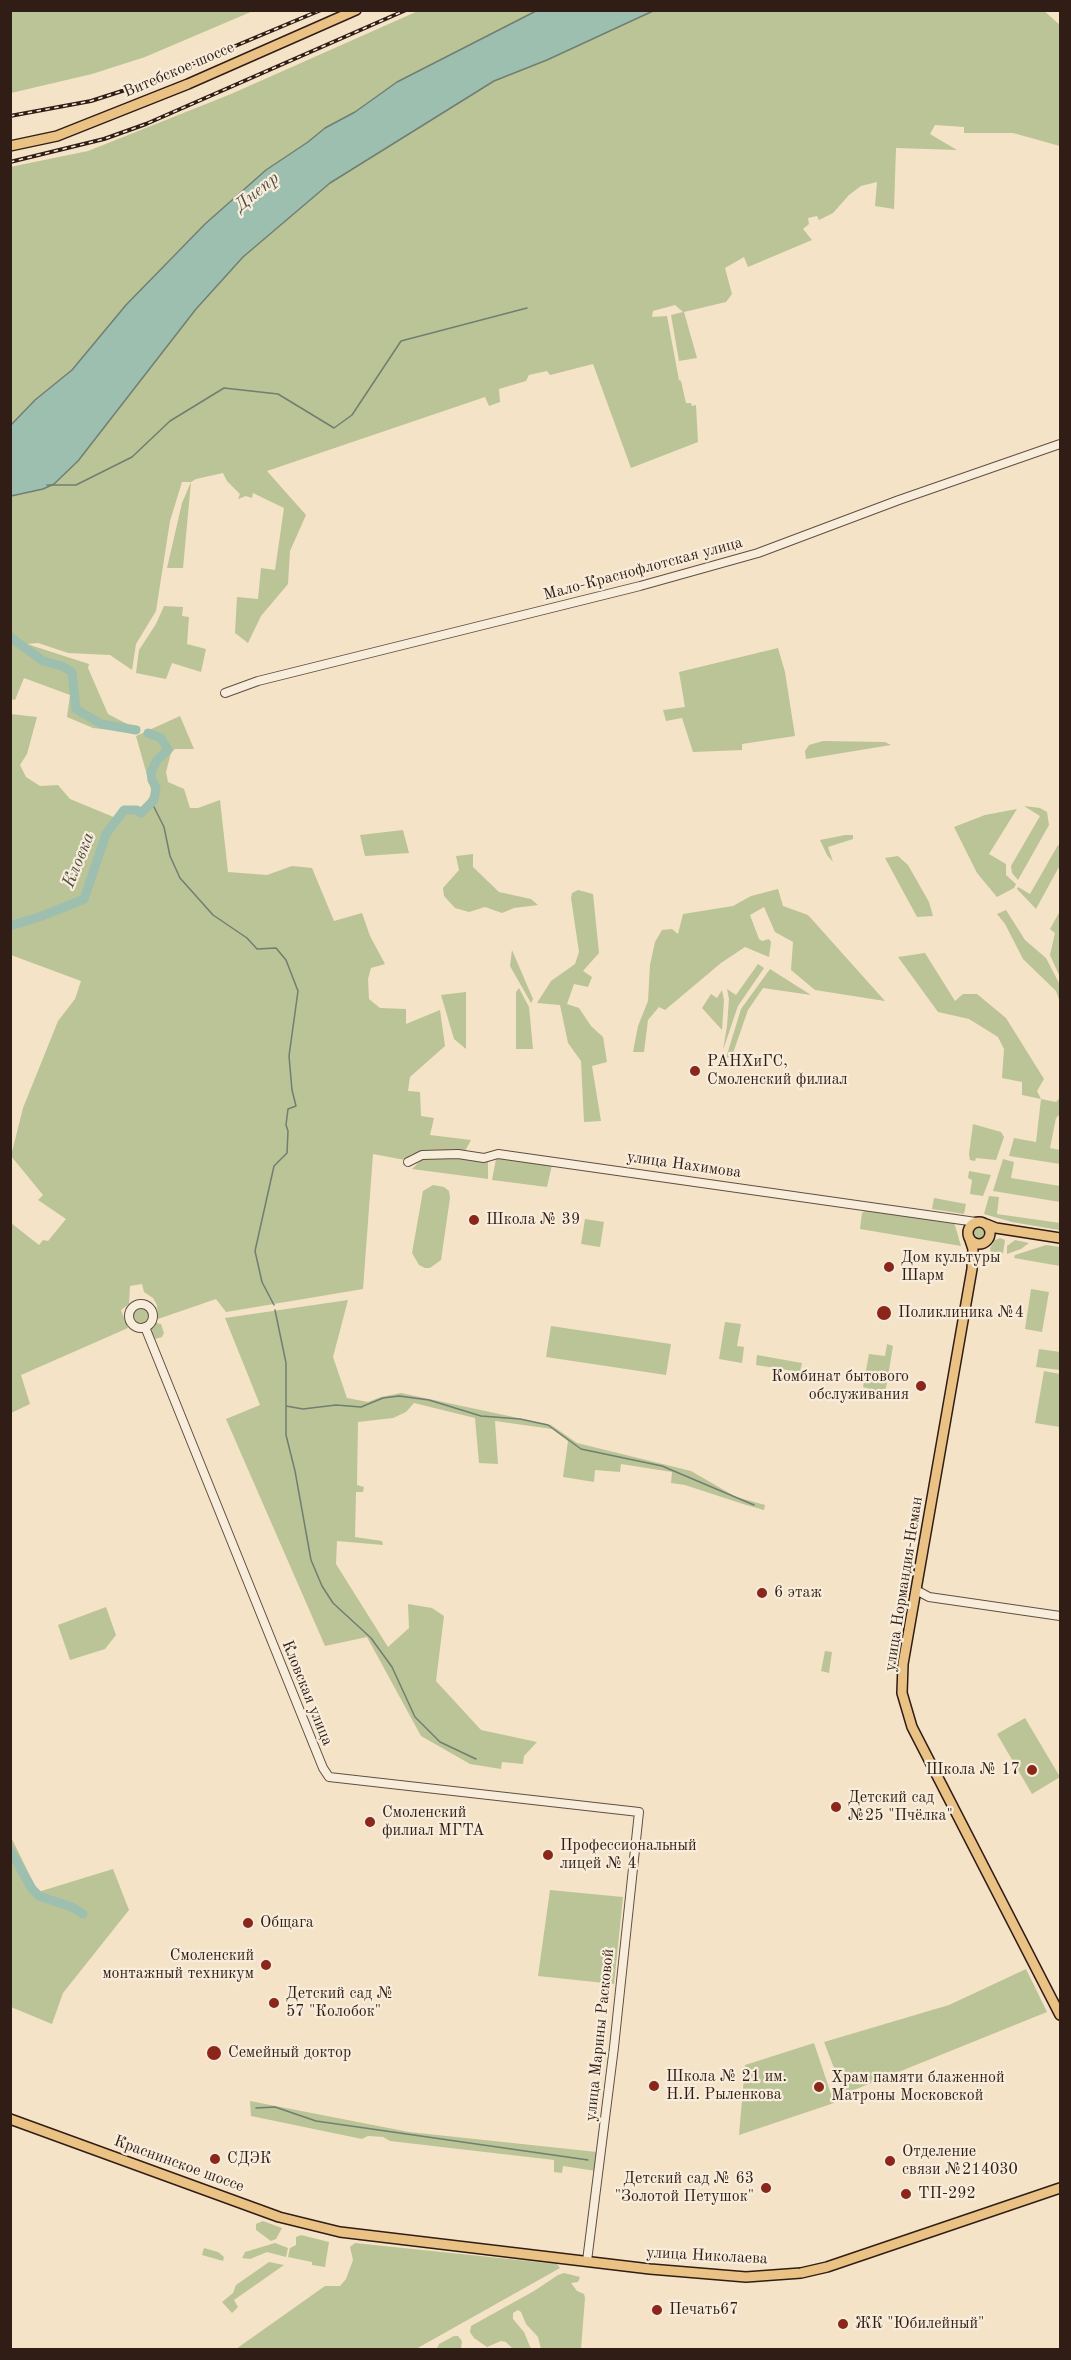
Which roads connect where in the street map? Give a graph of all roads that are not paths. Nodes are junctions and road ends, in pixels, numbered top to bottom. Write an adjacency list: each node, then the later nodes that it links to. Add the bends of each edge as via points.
1 (356, 10): 2 (main road, Витебское шоссе, via 57,136)
2 (10, 146)
3 (1060, 444): 4 (street, Мало-Краснофлотская улица, via 758,553 258,681)
4 (225, 693)
5 (408, 1162): 6 (street, улица Нахимова, via 422,1155 484,1158 498,1154)
6 (956, 1220): 7 (street, улица Нахимова); 9 (street)
7 (981, 1223): 8 (main road); 9 (main road, via 971,1225); 11 (main road, via 990,1233)
8 (1012, 1231): 10 (main road); 11 (main road, via 999,1231)
9 (969, 1236): 11 (main road, via 975,1243); 12 (main road)
10 (1060, 1238)
11 (987, 1240): 12 (main road)
12 (972, 1269): 14 (main road, улица Нормандия-Неман)
13 (145, 1328): 16 (street, Кловская улица, via 329,1777)
14 (916, 1590): 15 (street, via 929,1597); 17 (main road, улица Нормандия-Неман, via 903,1664 904,1705)
15 (1060, 1616)
16 (639, 1812): 21 (street, улица Марины Расковой)
17 (1060, 2014)
18 (10, 2119): 20 (main road, Краснинское шоссе, via 279,2217)
19 (1060, 2188): 21 (main road, улица Николаева, via 848,2261 801,2272 746,2277)
20 (340, 2232): 21 (main road, улица Николаева)
21 (587, 2261)

